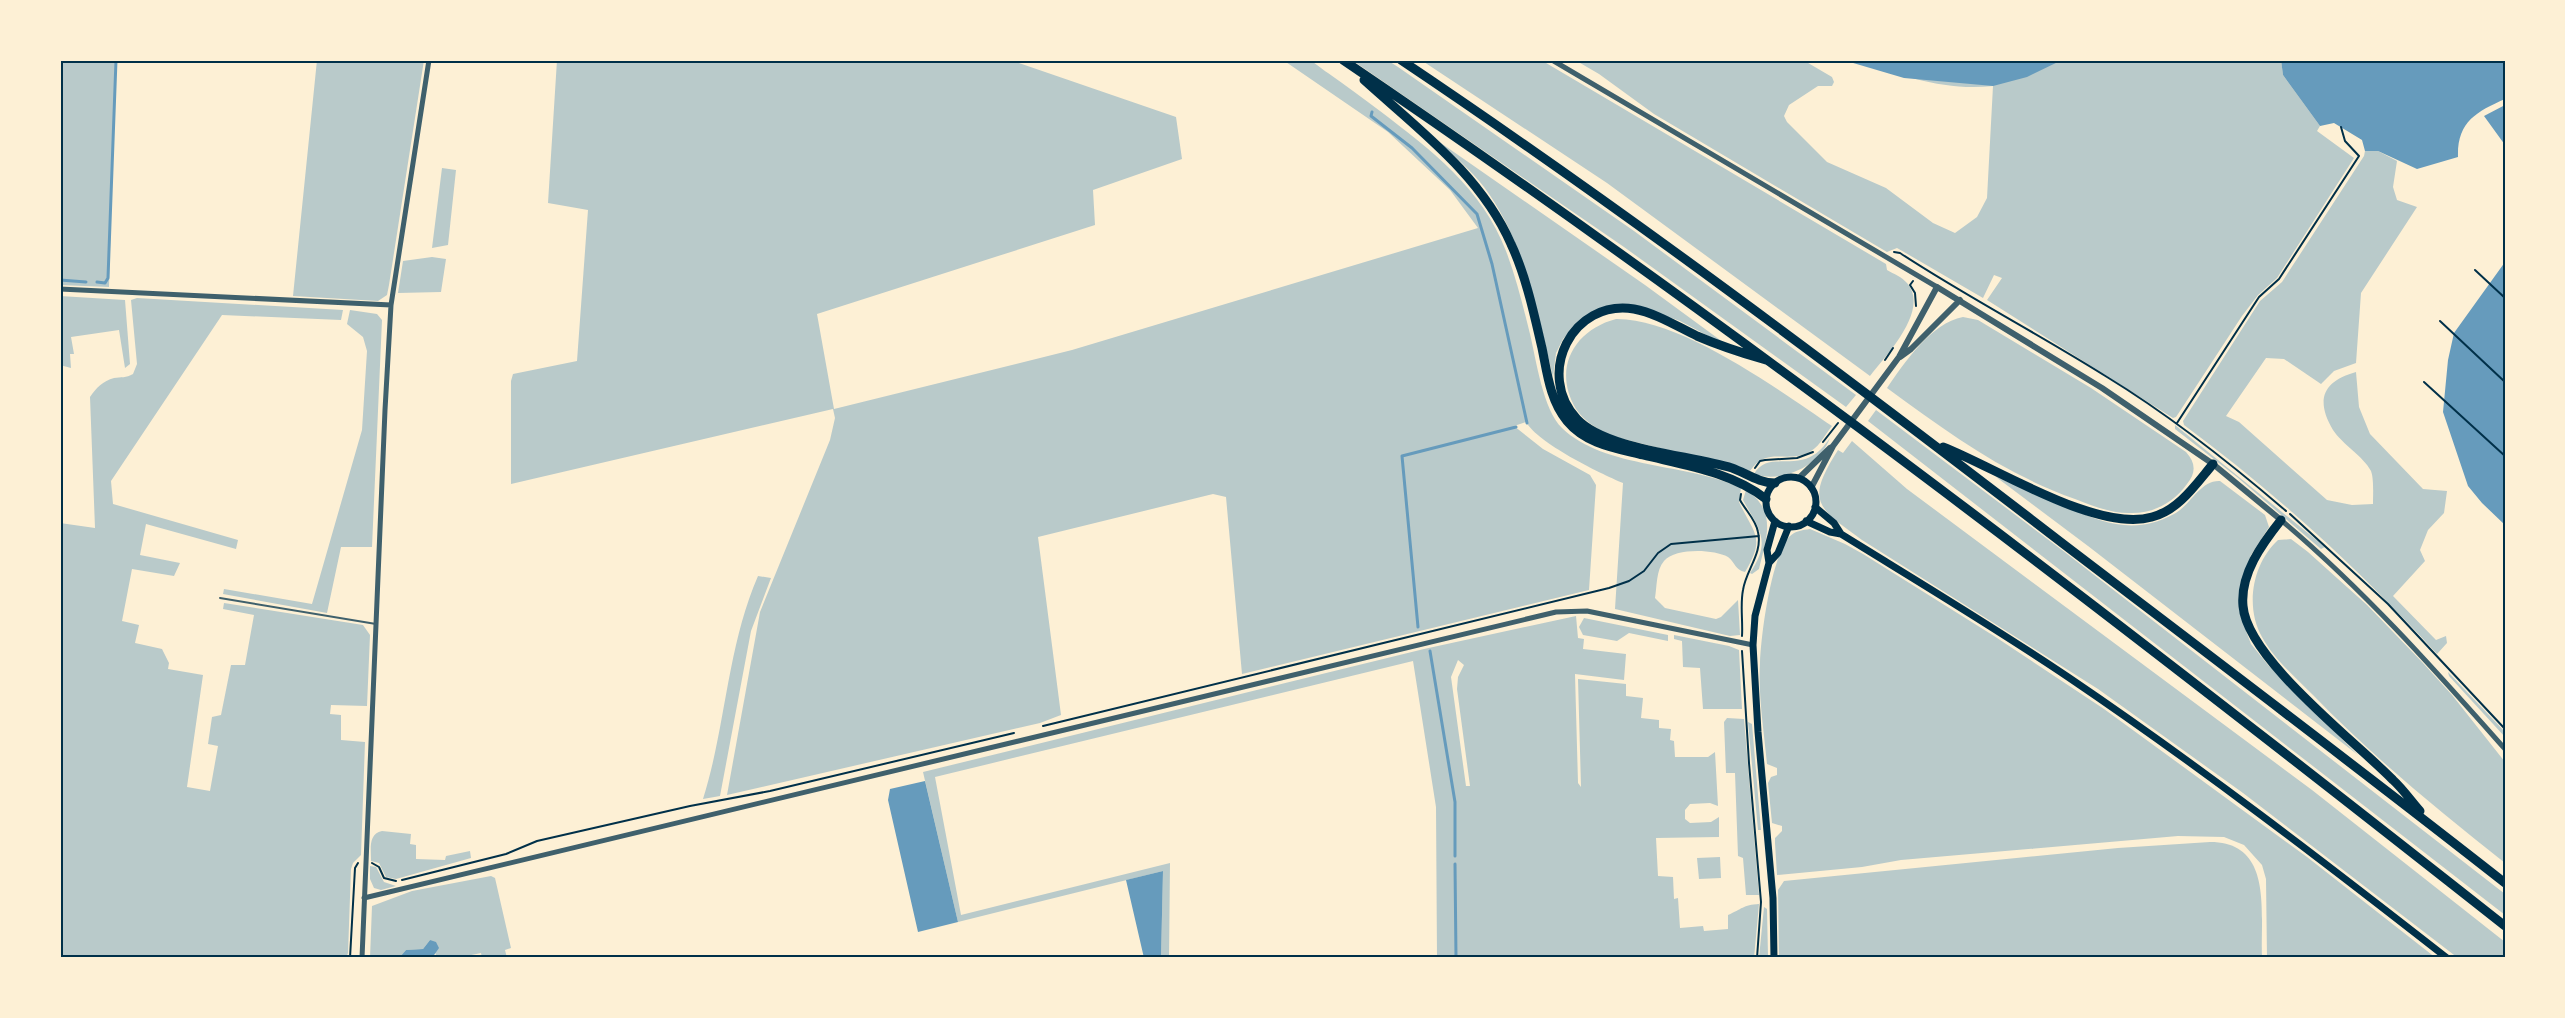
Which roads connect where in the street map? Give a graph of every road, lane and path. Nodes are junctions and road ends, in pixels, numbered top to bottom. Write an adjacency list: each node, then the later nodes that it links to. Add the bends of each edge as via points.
1 (429, 60): 13 (street)
2 (1343, 60): 19 (highway, via 1482,154); 29 (highway, via 1450,156 1500,222 1512,245 1555,400 1566,420 1587,440 1713,472)
3 (1401, 60): 22 (highway, via 1567,173)
4 (1552, 60): 9 (street)
5 (2341, 126): 6 (path, via 2345,141 2359,156 2279,279 2259,297 2177,423)
6 (1922, 266)
7 (2475, 270): 11 (path)
8 (1910, 285): 14 (path, via 1915,292)
9 (1937, 287): 12 (street); 17 (street)
10 (60, 289): 13 (street)
11 (2505, 298)
12 (1960, 300): 17 (street); 25 (street, via 2102,388)
13 (392, 305): 39 (street)
14 (1916, 308)
15 (2440, 321): 20 (path)
16 (1895, 345): 18 (path)
17 (1899, 357): 23 (street)
18 (1884, 362)
19 (1774, 363): 27 (highway, via 1721,346 1634,309 1610,310 1589,318 1572,334 1558,368 1560,392 1569,408 1578,421 1596,433); 48 (highway, via 2199,684)
20 (2505, 381)
21 (2424, 382): 24 (path)
22 (1931, 442): 25 (highway, via 2051,498 2121,520 2152,517 2178,504); 44 (highway)
23 (1834, 444): 26 (street); 28 (street)
24 (2505, 456)
25 (2213, 464): 32 (street)
26 (1799, 478): 27 (main road); 28 (main road)
27 (1774, 483): 29 (main road)
28 (1811, 488): 30 (main road)
29 (1766, 499): 31 (main road)
30 (1815, 507): 33 (main road); 35 (main road)
31 (1775, 520): 34 (main road); 37 (main road, via 1767,550)
32 (2281, 520): 43 (street, via 2396,627); 44 (highway, via 2249,569 2242,606 2255,640 2276,667 2394,780)
33 (1806, 521): 34 (main road); 35 (main road)
34 (1789, 526): 37 (main road, via 1778,553)
35 (1841, 534): 52 (main road, via 2106,703 2305,848)
36 (1759, 536): 41 (path, via 1676,543 1664,549 1636,577 1609,588)
37 (1769, 563): 40 (main road, via 1755,616)
38 (220, 598): 39 (lane)
39 (376, 624): 45 (street)
40 (1753, 645): 47 (street, via 1589,611 1556,612); 51 (main road, via 1773,898)
41 (1041, 726)
42 (1018, 732): 45 (path, via 537,841 506,854 396,881 386,880 378,865)
43 (2505, 748)
44 (2431, 825): 46 (highway)
45 (365, 862): 47 (street); 49 (path, via 355,868)
46 (2505, 883)
47 (364, 898): 50 (street)
48 (2505, 926)
49 (350, 958)
50 (362, 958)
51 (1774, 958)
52 (2447, 958)

